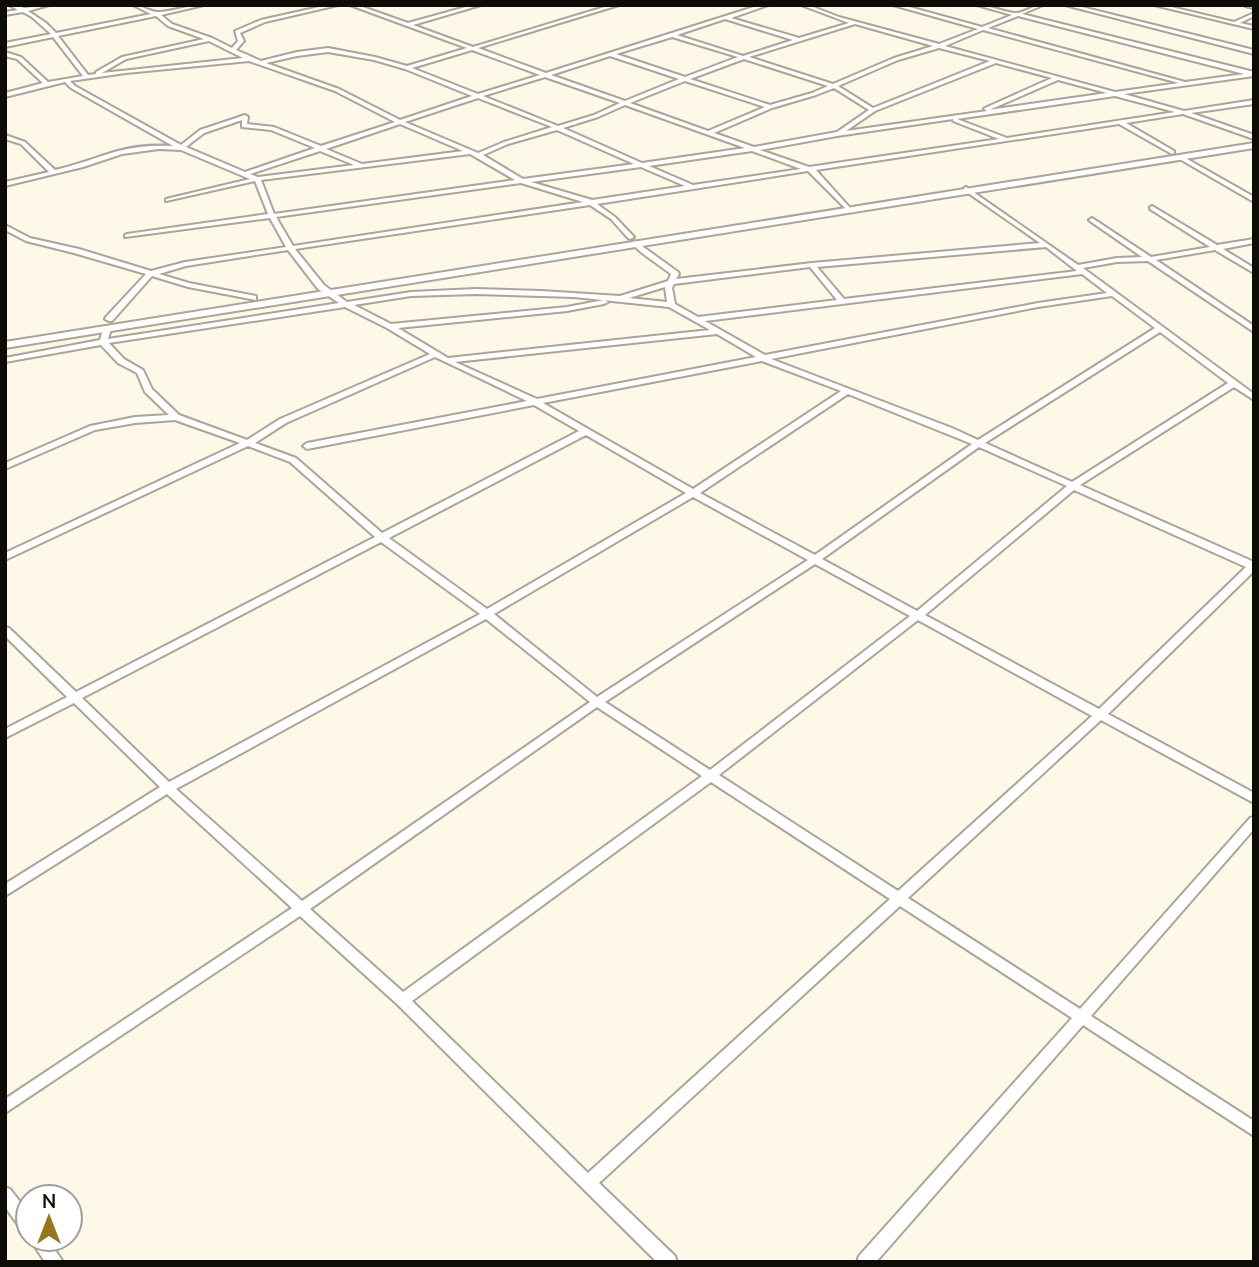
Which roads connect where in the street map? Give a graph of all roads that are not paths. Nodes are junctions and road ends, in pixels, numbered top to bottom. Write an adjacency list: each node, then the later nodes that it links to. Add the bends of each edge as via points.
1 (11, 5): 19 (street)
2 (47, 5): 19 (street)
3 (135, 5): 23 (street)
4 (202, 5): 23 (street)
5 (335, 5): 38 (street, via 237,32 241,41)
6 (352, 5): 20 (street)
7 (378, 5): 20 (street)
8 (479, 5): 28 (street)
9 (617, 5): 37 (street)
10 (766, 5): 25 (street)
11 (803, 5): 26 (street)
12 (895, 5): 30 (street)
13 (979, 5): 24 (street)
14 (1041, 5): 24 (street)
15 (1067, 5): 39 (street)
16 (1156, 5): 27 (street)
17 (1247, 5): 18 (street)
18 (1254, 7)
19 (27, 10): 21 (street); 32 (street)
20 (374, 13): 28 (street)
21 (5, 14)
22 (1254, 14): 27 (street)
23 (158, 15): 32 (street); 33 (street, via 170,25)
24 (1016, 15): 30 (street); 47 (street)
25 (726, 18): 31 (street); 34 (street)
26 (856, 23): 34 (street); 35 (street)
27 (1234, 24): 29 (street)
28 (408, 25): 37 (street)
29 (1254, 28)
30 (982, 29): 35 (street); 55 (street)
31 (672, 35): 41 (street); 42 (street)
32 (56, 36): 36 (street); 48 (street)
33 (210, 39): 38 (street); 49 (street, via 124,58)
34 (798, 39): 42 (street)
35 (942, 45): 44 (street); 56 (street)
36 (5, 46)
37 (472, 48): 46 (street); 50 (street)
38 (233, 51): 43 (street)
39 (1254, 52)
40 (5, 54): 54 (street, via 19,58)
41 (610, 54): 50 (street); 53 (street)
42 (745, 58): 53 (street); 56 (street)
43 (249, 59): 45 (street); 49 (street)
44 (996, 61): 51 (street); 63 (street)
45 (261, 64): 46 (street, via 335,50); 67 (street, via 337,90)
46 (407, 68): 59 (street)
47 (1254, 74): 55 (street)
48 (85, 75): 49 (street); 52 (street)
49 (95, 75)
50 (545, 75): 59 (street); 61 (street)
51 (1058, 78): 57 (street); 65 (street)
52 (66, 80): 54 (street); 76 (street)
53 (684, 80): 61 (street); 62 (street)
54 (47, 84): 58 (street)
55 (1188, 84): 57 (street)
56 (835, 86): 62 (street); 63 (street)
57 (1121, 94): 64 (street); 65 (street)
58 (5, 95)
59 (475, 97): 67 (street); 69 (street)
60 (1254, 102): 64 (street)
61 (627, 104): 69 (street); 70 (street)
62 (770, 107): 70 (street)
63 (873, 110): 71 (street)
64 (1185, 113): 68 (street); 73 (street)
65 (972, 115): 66 (street)
66 (951, 119): 71 (street); 74 (street)
67 (400, 122): 77 (street); 79 (street)
68 (1120, 122): 74 (street); 80 (street)
69 (556, 127): 79 (street); 81 (street)
70 (709, 134): 78 (street)
71 (837, 134): 78 (street)
72 (5, 138): 84 (street, via 23,143)
73 (1254, 138): 80 (main road)
74 (1008, 140): 83 (street)
75 (1254, 145): 80 (main road)
76 (182, 148): 77 (street, via 189,138 205,130 245,117 244,125 272,128); 84 (street, via 121,152); 85 (street)
77 (323, 148): 82 (street); 85 (street)
78 (754, 149): 81 (street); 83 (street)
79 (474, 153): 82 (street); 87 (street)
80 (1176, 155): 89 (main road); 92 (street)
81 (639, 164): 87 (street); 90 (street)
82 (360, 165): 86 (street)
83 (813, 171): 90 (street); 94 (street)
84 (54, 173): 88 (street)
85 (244, 174): 86 (street)
86 (257, 179): 91 (street); 96 (street)
87 (521, 180): 93 (street); 96 (street)
88 (5, 184)
89 (962, 187): 94 (main road); 102 (street)
90 (694, 188): 93 (street)
91 (168, 200)
92 (1254, 200)
93 (591, 202): 100 (street); 104 (street)
94 (846, 207): 100 (main road)
95 (1152, 208): 103 (street)
96 (272, 216): 99 (street); 104 (street)
97 (1092, 220): 105 (street)
98 (5, 227): 109 (street, via 28,240)
99 (127, 236)
100 (632, 240): 110 (street, via 647,257 663,262 675,274); 111 (main road); 112 (main road)
101 (1254, 241): 103 (street)
102 (1046, 245): 106 (street); 107 (street)
103 (1216, 247): 105 (street); 108 (street)
104 (291, 249): 109 (street, via 185,264); 111 (street)
105 (1150, 259): 107 (street, via 1117,260); 123 (street)
106 (812, 265): 110 (street); 116 (street)
107 (1081, 270): 113 (street); 116 (street)
108 (1254, 271)
109 (150, 274): 114 (street); 120 (street)
110 (671, 282): 115 (street); 118 (street)
111 (321, 287): 112 (street); 114 (main road)
112 (332, 293): 117 (street); 120 (main road)
113 (1114, 294): 122 (street); 131 (street)
114 (253, 298): 120 (main road)
115 (619, 299): 117 (street, via 455,290); 118 (street); 121 (street, via 567,309)
116 (841, 302): 119 (street)
117 (344, 303): 121 (street); 126 (street)
118 (671, 305): 119 (street)
119 (696, 320): 124 (street)
120 (108, 324): 125 (main road); 126 (street); 127 (main road)
121 (390, 326): 128 (street)
122 (1159, 329): 132 (street); 139 (street)
123 (1254, 330)
124 (718, 332): 130 (street); 131 (street)
125 (5, 336)
126 (103, 342): 129 (street); 136 (street, via 140,372 148,390)
127 (5, 345)
128 (436, 354): 130 (street); 138 (street, via 283,421)
129 (5, 360)
130 (447, 360): 135 (street)
131 (767, 360): 133 (street); 135 (street)
132 (1234, 383): 134 (street); 142 (street)
133 (847, 391): 139 (street); 143 (street)
134 (1254, 398)
135 (534, 401): 137 (street); 140 (street)
136 (176, 417): 138 (street); 141 (street, via 93,428)
137 (584, 432): 143 (street); 144 (street)
138 (250, 442): 144 (street, via 293,460); 145 (street)
139 (979, 443): 142 (street); 146 (street)
140 (307, 446)
141 (5, 466)
142 (1073, 485): 147 (street); 149 (street)
143 (693, 492): 146 (street); 148 (street)
144 (381, 537): 148 (street); 151 (street)
145 (5, 557)
146 (816, 559): 149 (street); 152 (street)
147 (1253, 566): 153 (street)
148 (487, 614): 152 (street); 156 (street)
149 (918, 615): 153 (street); 155 (street)
150 (5, 630): 151 (street)
151 (75, 699): 154 (street); 156 (street)
152 (597, 702): 155 (street); 161 (street)
153 (1100, 715): 157 (street); 160 (street)
154 (5, 734)
155 (710, 776): 160 (street); 162 (street)
156 (168, 788): 159 (street); 161 (street)
157 (1254, 799)
158 (1254, 821): 163 (street)
159 (5, 891)
160 (899, 899): 163 (street); 166 (street)
161 (302, 909): 162 (street); 164 (street)
162 (402, 1000): 166 (street)
163 (1079, 1017): 165 (street); 168 (street)
164 (5, 1107)
165 (1254, 1129)
166 (589, 1182): 167 (street)
167 (668, 1262)
168 (865, 1262)

